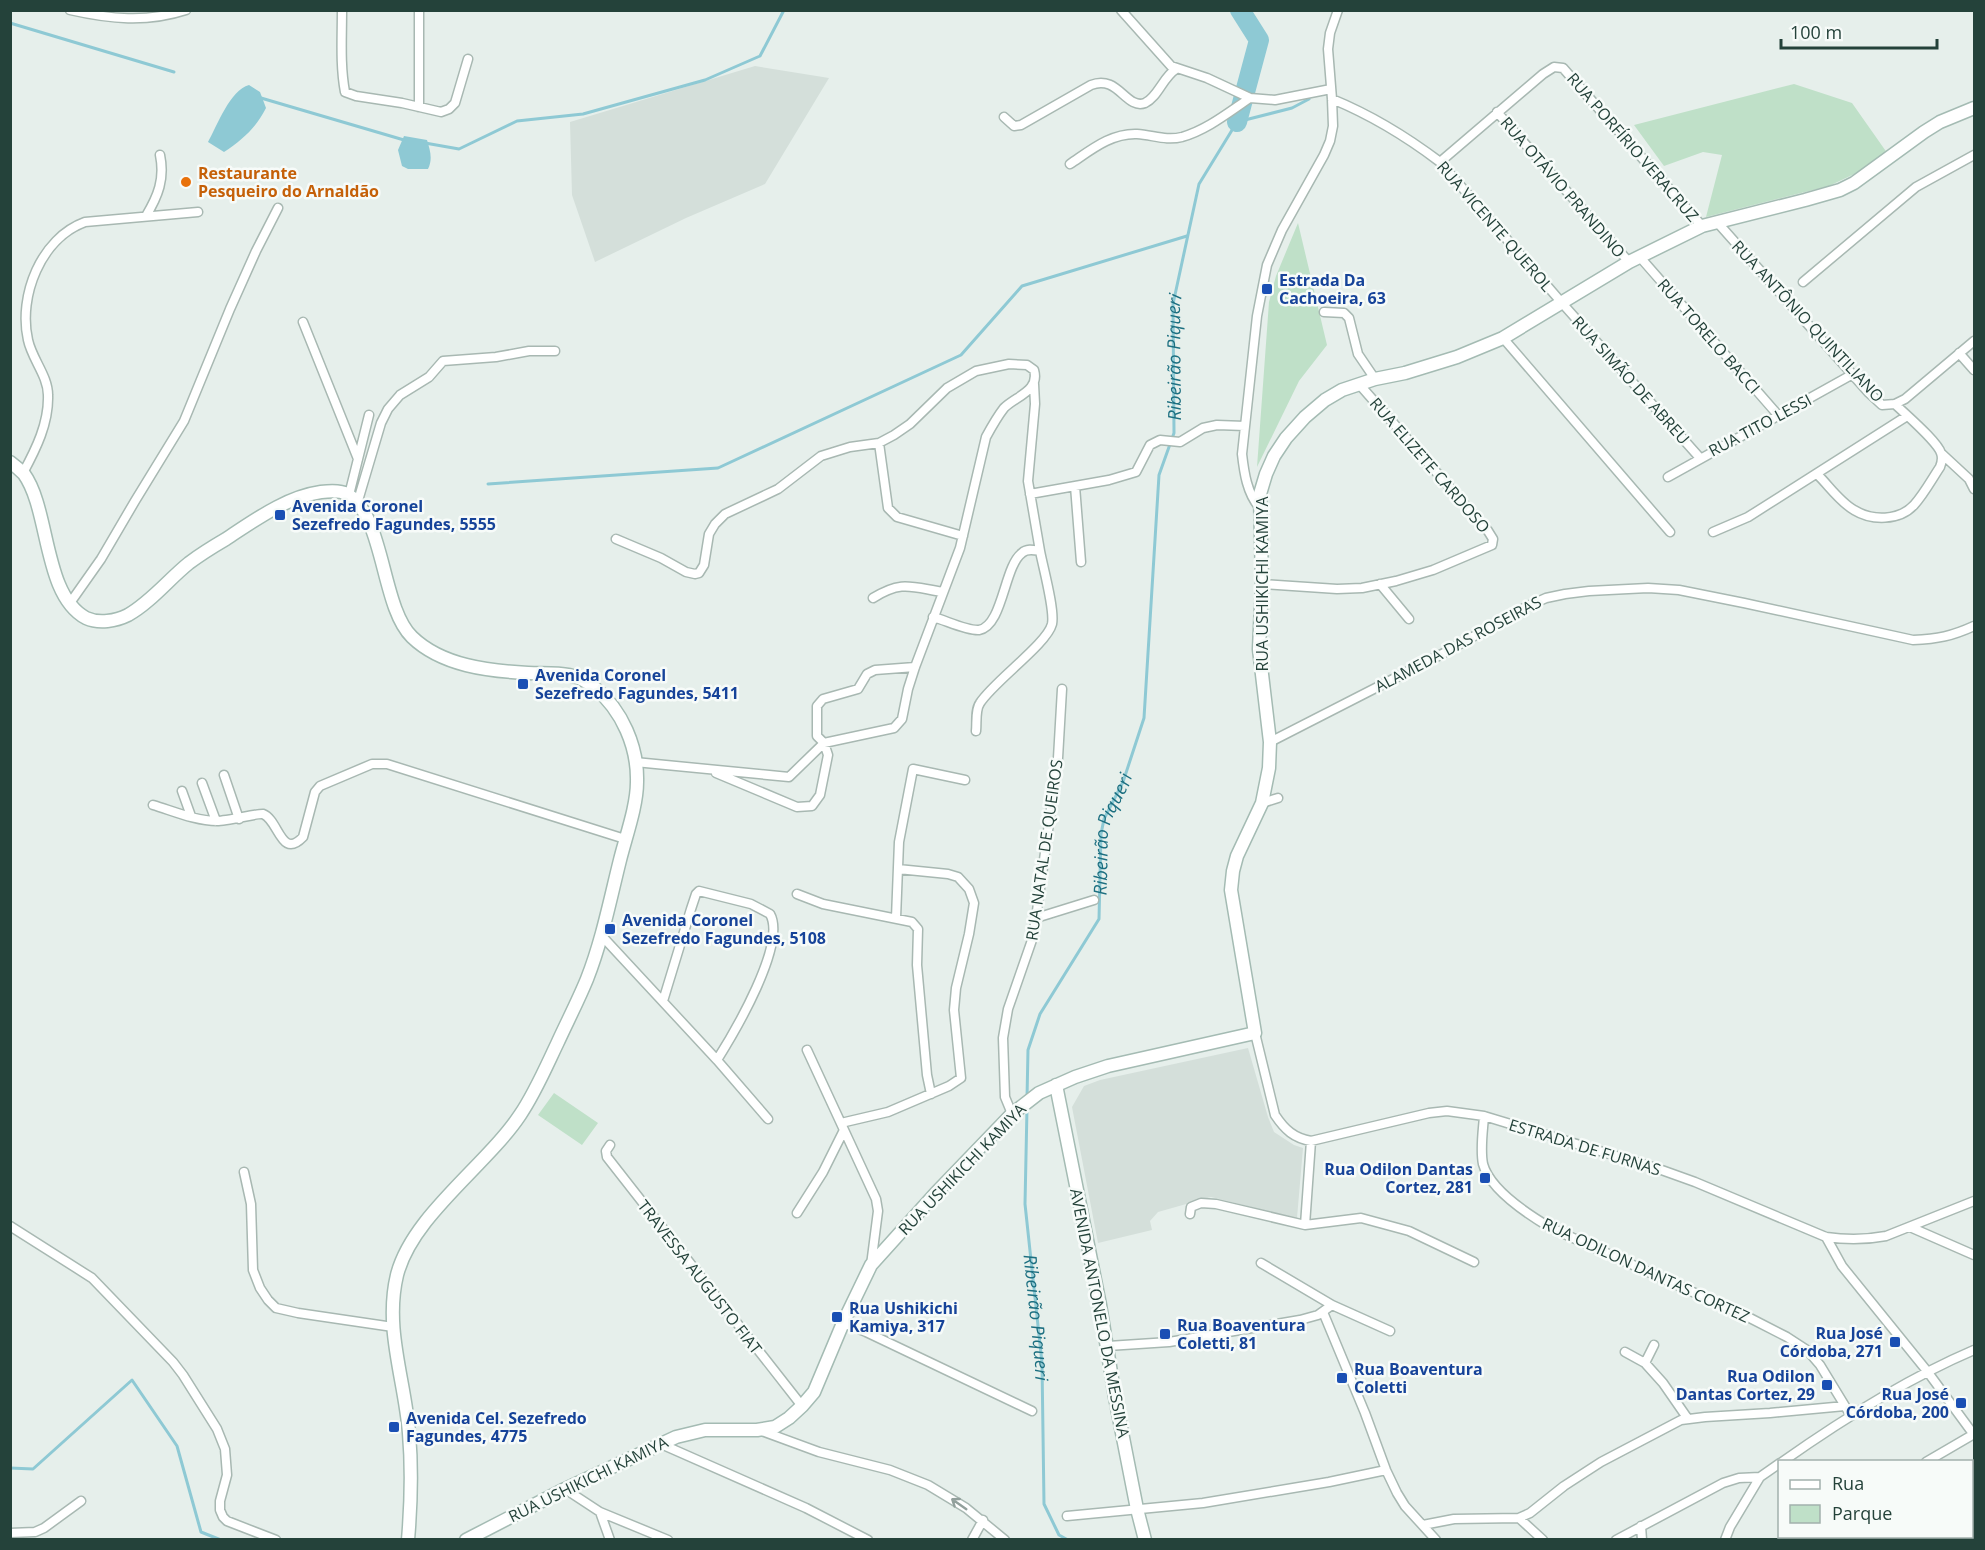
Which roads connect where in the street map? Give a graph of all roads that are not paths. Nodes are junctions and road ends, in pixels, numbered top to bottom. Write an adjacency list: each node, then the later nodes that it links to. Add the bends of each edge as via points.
1 (70, 10): 2 (street, via 121,20 169,16)
2 (186, 10)
3 (342, 10): 12 (street, via 345,92)
4 (419, 10): 12 (street)
5 (1121, 10): 8 (street)
6 (1338, 10): 9 (street, via 1328,49)
7 (468, 58): 12 (street, via 449,109 441,112)
8 (1176, 69): 10 (street, via 1201,75); 15 (street, via 1152,98 1140,104 1103,81 1021,125 1014,126)
9 (1331, 89): 10 (street, via 1275,100); 11 (street)
10 (1250, 98): 19 (street, via 1193,133 1171,139 1118,136)
11 (1332, 99): 18 (street, RUA VICENTE QUEROL, via 1375,119); 43 (street, via 1333,126 1324,155 1282,230 1267,266 1257,316)
12 (419, 106)
13 (1974, 108): 23 (main road, RUA USHIKICHI KAMIYA, via 1940,122 1839,190)
14 (1497, 112): 18 (street); 24 (street, RUA PORFÍRIO VERACRUZ, via 1550,69 1563,68); 25 (street, RUA OTÁVIO PRANDINO)
15 (1004, 117)
16 (160, 155): 22 (street, via 161,185)
17 (1974, 155): 26 (street, via 1916,187)
18 (1440, 162): 27 (street, RUA VICENTE QUEROL)
19 (1070, 164)
20 (278, 208): 67 (street, via 256,250 184,421)
21 (198, 212): 22 (street)
22 (146, 216): 49 (street, via 75,225 43,258 33,277 26,312 28,342 44,377 48,400 37,447)
23 (1717, 222): 24 (main road, RUA USHIKICHI KAMIYA); 35 (street, RUA ANTÔNIO QUINTILIANO)
24 (1702, 226): 25 (main road, RUA USHIKICHI KAMIYA)
25 (1634, 259): 27 (main road, RUA USHIKICHI KAMIYA); 41 (street, RUA TORELO BACCI)
26 (1803, 282)
27 (1562, 303): 30 (main road, RUA USHIKICHI KAMIYA); 46 (street, RUA SIMÃO DE ABREU)
28 (1324, 312): 36 (street, via 1344,313 1349,318 1358,354)
29 (303, 322): 47 (street)
30 (1503, 338): 36 (main road, RUA USHIKICHI KAMIYA, via 1457,357); 57 (street)
31 (1974, 341): 33 (street, RUA ANTÔNIO QUINTILIANO)
32 (555, 351): 55 (street, via 443,361 388,409)
33 (1959, 353): 34 (street); 39 (street, RUA ANTÔNIO QUINTILIANO)
34 (1974, 370)
35 (1853, 374): 39 (street, RUA ANTÔNIO QUINTILIANO, via 1878,402); 41 (street, RUA TITO LESSI)
36 (1375, 379): 38 (main road, RUA USHIKICHI KAMIYA)
37 (1034, 384): 44 (street, via 1034,370 1027,365 976,370 947,388 910,424); 54 (street); 59 (street, via 1006,406 986,437)
38 (1359, 384): 56 (main road, RUA USHIKICHI KAMIYA, via 1325,400 1286,438 1266,474); 64 (street, RUA ELIZETE CARDOSO, via 1494,542 1489,548 1433,570)
39 (1895, 404): 42 (street)
40 (369, 415): 47 (street)
41 (1778, 416): 46 (street, RUA TITO LESSI)
42 (1907, 416): 45 (street); 50 (street)
43 (1245, 426): 52 (street, via 1217,425 1203,428 1180,442 1160,440 1150,445 1136,472); 56 (street, via 1244,468 1253,501)
44 (879, 443): 59 (street, via 888,507 897,517); 60 (street, via 821,456 778,489 725,514 710,534 699,573 686,572)
45 (1942, 454): 50 (street, via 1940,467 1913,506 1887,518 1853,510); 53 (street, via 1969,479)
46 (1700, 458): 51 (street, RUA TITO LESSI)
47 (358, 459): 55 (street)
48 (10, 462): 49 (main road)
49 (23, 473): 67 (main road, via 40,512 54,568)
50 (1818, 474): 58 (street, via 1748,517)
51 (1668, 477)
52 (1075, 486): 54 (street); 62 (street)
53 (1974, 489)
54 (1030, 494): 61 (street)
55 (353, 500): 67 (main road, via 338,492 324,491 280,506 191,561 141,606 122,617 101,622 89,620); 76 (main road, via 368,521 396,609 409,635 427,649 460,664 584,679 602,693 622,719)
56 (1260, 508): 63 (main road, RUA USHIKICHI KAMIYA)
57 (1671, 532)
58 (1713, 532)
59 (963, 536): 65 (street)
60 (616, 539)
61 (1040, 551): 68 (street, via 1026,551 1018,556 994,615 984,627 969,629); 73 (street, via 1052,623 1048,633 978,705)
62 (1081, 561)
63 (1262, 584): 64 (street, via 1337,588); 74 (main road, RUA USHIKICHI KAMIYA, via 1258,648)
64 (1380, 584): 69 (street)
65 (943, 592): 66 (street, via 902,585); 68 (street)
66 (873, 598)
67 (70, 603)
68 (933, 616): 71 (street)
69 (1408, 619)
70 (1974, 626): 74 (street, ALAMEDA DAS ROSEIRAS, via 1951,636 1913,640 1679,591 1648,588 1565,594 1526,607)
71 (915, 667): 75 (street, via 899,724 882,732); 75 (street, via 875,670 867,674 858,689 823,699 817,706 817,736)
72 (1062, 689): 93 (street, RUA NATAL DE QUEIROS, via 1058,758)
73 (976, 731)
74 (1270, 741): 83 (main road, RUA USHIKICHI KAMIYA)
75 (824, 743): 77 (street, via 789,777); 77 (street, via 828,755 820,795 812,806 797,807)
76 (635, 762): 77 (street); 88 (main road, via 637,782)
77 (707, 769)
78 (224, 775): 86 (street)
79 (965, 780): 89 (street, via 914,769 899,842)
80 (202, 783): 87 (street)
81 (182, 792): 85 (street)
82 (1278, 798): 83 (street)
83 (1262, 803): 96 (main road, RUA USHIKICHI KAMIYA, via 1237,856 1231,890)
84 (153, 806): 85 (street)
85 (191, 816): 87 (street)
86 (239, 819): 87 (street); 88 (street, via 265,815 286,843 293,844 303,837 320,786 372,764 387,764)
87 (216, 821)
88 (625, 839): 94 (main road)
89 (898, 869): 92 (street); 100 (street, via 958,877 974,903 954,1010 961,1078)
90 (796, 894): 92 (street, via 823,904)
91 (1094, 900): 93 (street)
92 (896, 918): 100 (street, via 912,922 918,929 917,965)
93 (1036, 918): 101 (street, RUA NATAL DE QUEIROS, via 1003,1038 1005,1097)
94 (601, 935): 95 (street); 122 (main road, via 586,981 521,1114 405,1251 395,1286)
95 (663, 1001): 98 (street); 98 (street, via 699,891 751,903 766,911 772,918 765,967)
96 (1255, 1033): 99 (main road, RUA USHIKICHI KAMIYA, via 1108,1066); 105 (street, via 1275,1115 1290,1133)
97 (807, 1050): 104 (street)
98 (717, 1060): 103 (street)
99 (1056, 1085): 101 (main road, RUA USHIKICHI KAMIYA); 125 (main road, AVENIDA ANTONELO DA MESSINA)
100 (931, 1094): 104 (street)
101 (1014, 1112): 118 (main road, RUA USHIKICHI KAMIYA)
102 (1484, 1116): 105 (street, ESTRADA DE FURNAS, via 1429,1113); 114 (street, ESTRADA DE FURNAS, via 1656,1168); 131 (street, RUA ODILON DANTAS CORTEZ, via 1485,1170 1527,1215 1787,1336 1820,1365)
103 (768, 1119)
104 (843, 1127): 109 (street, via 823,1172); 118 (street, via 876,1199)
105 (1311, 1141): 111 (street)
106 (610, 1145): 130 (street, TRAVESSA AUGUSTO FIAT, via 607,1157)
107 (244, 1172): 122 (street, via 251,1213 253,1270 268,1300 276,1308 298,1313)
108 (1974, 1201): 113 (street, ESTRADA DE FURNAS)
109 (797, 1213)
110 (1190, 1214): 111 (street, via 1194,1204 1216,1204)
111 (1305, 1225): 116 (street, via 1361,1218 1428,1238)
112 (10, 1226): 153 (street, via 92,1278 172,1362 213,1422 225,1449 227,1475 220,1501 223,1517)
113 (1910, 1227): 114 (street, ESTRADA DE FURNAS, via 1871,1239); 115 (street)
114 (1826, 1237): 129 (street, via 1848,1274)
115 (1974, 1255)
116 (1474, 1262)
117 (1261, 1263): 119 (street)
118 (871, 1265): 121 (main road, RUA USHIKICHI KAMIYA)
119 (1332, 1305): 120 (street); 123 (street)
120 (1323, 1312): 125 (street, via 1300,1320 1197,1338); 141 (street)
121 (843, 1323): 130 (main road, RUA USHIKICHI KAMIYA, via 814,1392); 132 (street)
122 (393, 1327): 154 (main road, via 409,1432)
123 (1390, 1331)
124 (1654, 1345): 128 (street)
125 (1108, 1346): 145 (main road, AVENIDA ANTONELO DA MESSINA)
126 (1974, 1350): 129 (street)
127 (1625, 1352): 128 (street)
128 (1645, 1363): 134 (street)
129 (1927, 1371): 133 (street); 136 (street)
130 (802, 1406): 135 (main road, RUA USHIKICHI KAMIYA, via 775,1427)
131 (1845, 1406): 133 (street, RUA ODILON DANTAS CORTEZ); 134 (street)
132 (1032, 1411)
133 (1851, 1416): 138 (street)
134 (1688, 1419): 148 (street, via 1671,1424 1601,1462)
135 (757, 1430): 137 (main road, RUA USHIKICHI KAMIYA, via 705,1430); 149 (street, one-way to 135, via 910,1477)
136 (1974, 1435): 139 (street)
137 (661, 1443): 143 (main road, RUA USHIKICHI KAMIYA); 158 (street)
138 (1784, 1460)
139 (1928, 1460)
140 (1778, 1464): 142 (street)
141 (1386, 1470): 145 (street, via 1203,1503); 150 (street, via 1405,1506)
142 (1760, 1477): 151 (street, via 1723,1483); 166 (street)
143 (565, 1489): 146 (street); 155 (main road, RUA USHIKICHI KAMIYA)
144 (81, 1501): 152 (street, via 44,1528)
145 (1137, 1509): 147 (street); 161 (main road, AVENIDA ANTONELO DA MESSINA)
146 (600, 1512): 156 (street); 157 (street)
147 (1067, 1516)
148 (1519, 1518): 150 (street, via 1454,1519); 163 (street)
149 (983, 1520): 159 (street); 160 (street)
150 (1423, 1525): 162 (street)
151 (1641, 1526): 164 (street); 165 (street)
152 (10, 1533)
153 (276, 1539)
154 (408, 1539)
155 (466, 1539)
156 (610, 1539)
157 (668, 1539)
158 (868, 1539)
159 (972, 1539)
160 (1005, 1539)
161 (1145, 1539)
162 (1436, 1539)
163 (1543, 1539)
164 (1616, 1539)
165 (1642, 1539)
166 (1725, 1539)

